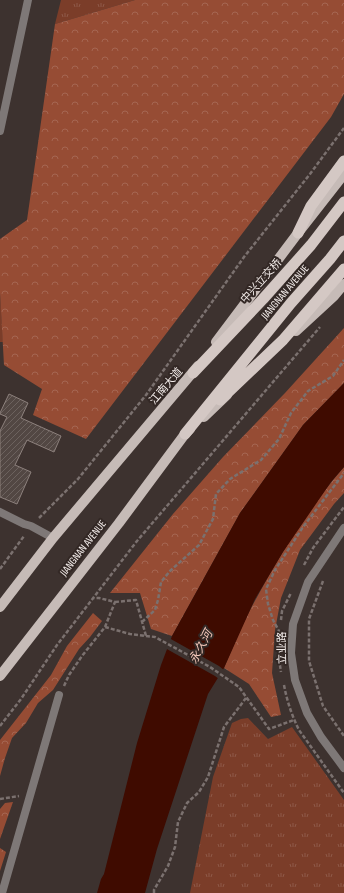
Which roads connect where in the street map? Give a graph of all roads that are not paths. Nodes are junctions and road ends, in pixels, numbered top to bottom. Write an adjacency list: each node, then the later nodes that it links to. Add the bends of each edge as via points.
1 (28, 0): 2 (street)
2 (0, 131)
3 (344, 161): 6 (highway, via 311,206)
4 (344, 174): 6 (main road, 江南大道)
5 (344, 202): 10 (highway, 中兴立交桥, via 311,245)
6 (298, 234): 10 (main road, 江南大道)
7 (344, 241): 11 (highway, JIANGNAN AVENUE)
8 (344, 269): 11 (highway, via 282,340)
9 (344, 284): 11 (main road, JIANGNAN AVENUE)
10 (193, 373): 14 (main road, 江南大道)
11 (185, 434): 16 (main road, JIANGNAN AVENUE)
12 (0, 512): 14 (street)
13 (344, 528): 18 (street, 立业路, via 308,582 293,624 291,653 296,680 307,714)
14 (53, 538): 15 (main road, 江南大道)
15 (0, 607)
16 (0, 676)
17 (59, 695): 19 (street)
18 (344, 768)
19 (2, 893)

